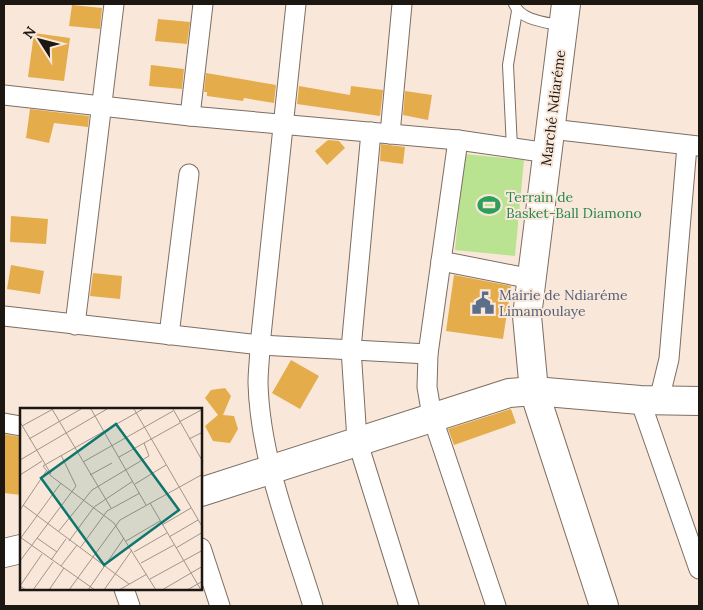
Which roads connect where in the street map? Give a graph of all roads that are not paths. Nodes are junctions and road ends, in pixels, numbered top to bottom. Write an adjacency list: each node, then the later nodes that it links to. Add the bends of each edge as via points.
1 (114, 4): 8 (street)
2 (203, 4): 9 (street)
3 (296, 4): 10 (street)
4 (402, 4): 12 (street)
5 (515, 7): 6 (lane, via 526,17); 16 (lane, via 508,64)
6 (565, 15): 14 (street, Marché Ndiaréme)
7 (4, 95): 8 (street)
8 (103, 106): 9 (street); 21 (street)
9 (190, 116): 10 (street)
10 (283, 125): 11 (street); 23 (street)
11 (371, 132): 12 (street); 24 (street)
12 (390, 134): 13 (street)
13 (458, 140): 16 (street); 18 (street)
14 (550, 141): 15 (street); 16 (street); 19 (street, Marché Ndiaréme)
15 (693, 146): 27 (street, via 669,359)
16 (512, 148)
17 (189, 174): 22 (street)
18 (441, 261): 19 (street); 25 (street)
19 (532, 279): 26 (street, Marché Ndiaréme, via 528,333)
20 (4, 316): 21 (street)
21 (75, 325): 22 (street)
22 (170, 335): 23 (street)
23 (260, 345): 24 (street); 33 (street, via 260,410)
24 (351, 349): 25 (street); 32 (street)
25 (428, 354): 29 (street, via 427,387)
26 (534, 391): 27 (street); 29 (street, via 509,393); 47 (street, Marché Ndiaréme)
27 (650, 400): 28 (street); 40 (street)
28 (699, 401)
29 (432, 416): 32 (street); 46 (street)
30 (4, 423): 31 (street)
31 (20, 426)
32 (357, 440): 33 (street); 45 (street)
33 (270, 469): 34 (street); 44 (street)
34 (202, 492)
35 (4, 540): 36 (street)
36 (20, 545)
37 (20, 549): 39 (street)
38 (202, 551): 43 (street)
39 (4, 553)
40 (699, 569)
41 (124, 590): 42 (street)
42 (130, 606)
43 (220, 606)
44 (313, 606)
45 (409, 606)
46 (496, 606)
47 (604, 606)

